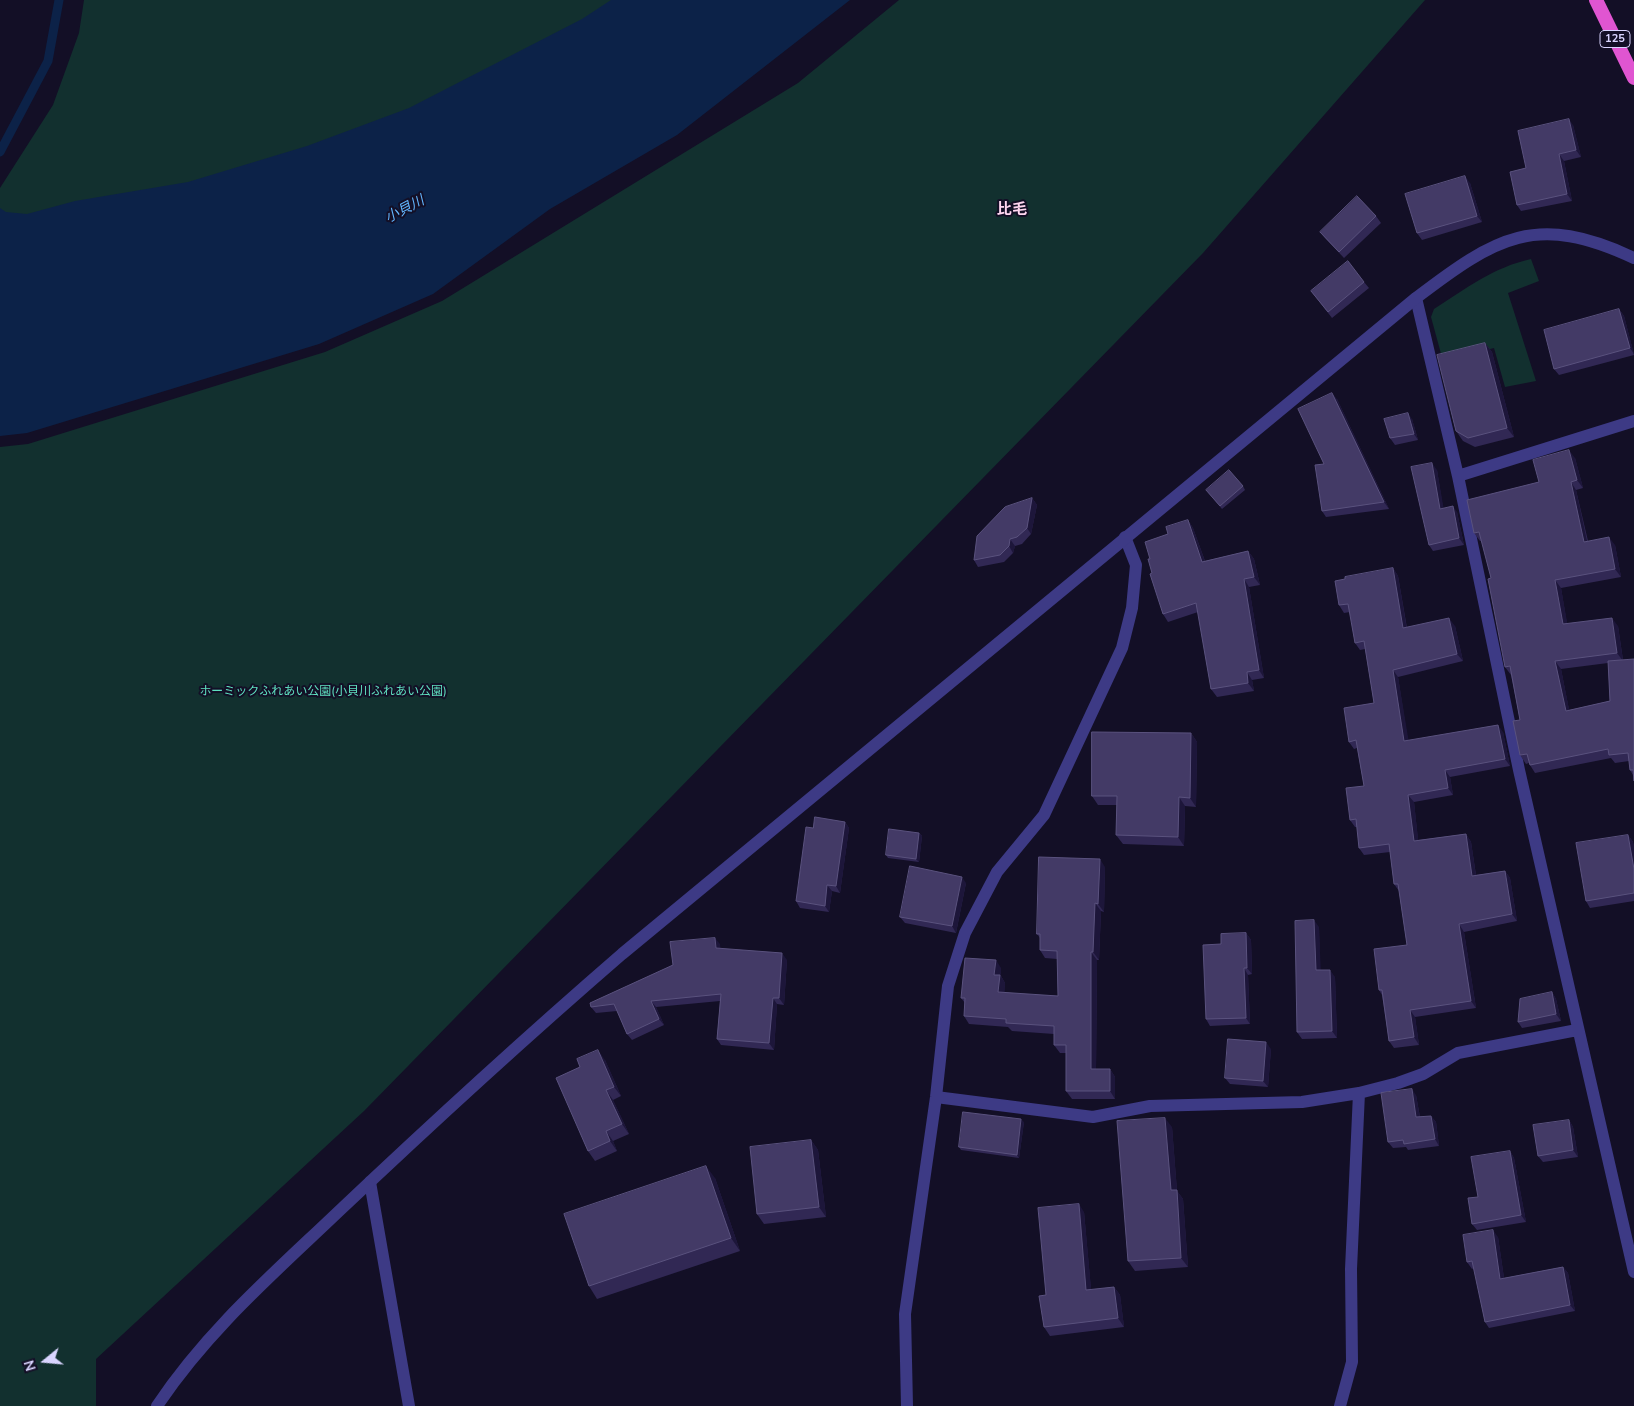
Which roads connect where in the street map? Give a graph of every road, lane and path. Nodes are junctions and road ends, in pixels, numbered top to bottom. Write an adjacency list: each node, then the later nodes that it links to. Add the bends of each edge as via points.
1 (1596, 0): 2 (highway, 125)
2 (1634, 78)
3 (1634, 258): 4 (street, via 1588,239 1561,234 1532,234 1481,252)
4 (1416, 298): 6 (street); 7 (street)
5 (1634, 421): 6 (street)
6 (1458, 476): 8 (street)
7 (1125, 536): 10 (street, via 1136,565 1132,608 1122,648 1044,815 997,872 965,933 948,986); 11 (street, via 615,960 516,1045)
8 (1577, 1030): 9 (street, via 1458,1053 1422,1074); 12 (street)
9 (1360, 1093): 10 (street, via 1302,1102 1150,1106 1093,1117); 16 (street, via 1351,1269 1352,1362)
10 (936, 1097): 15 (street, via 906,1314)
11 (370, 1182): 13 (street, via 220,1324); 14 (street)
12 (1634, 1272)
13 (157, 1406)
14 (409, 1406)
15 (908, 1406)
16 (1340, 1406)

